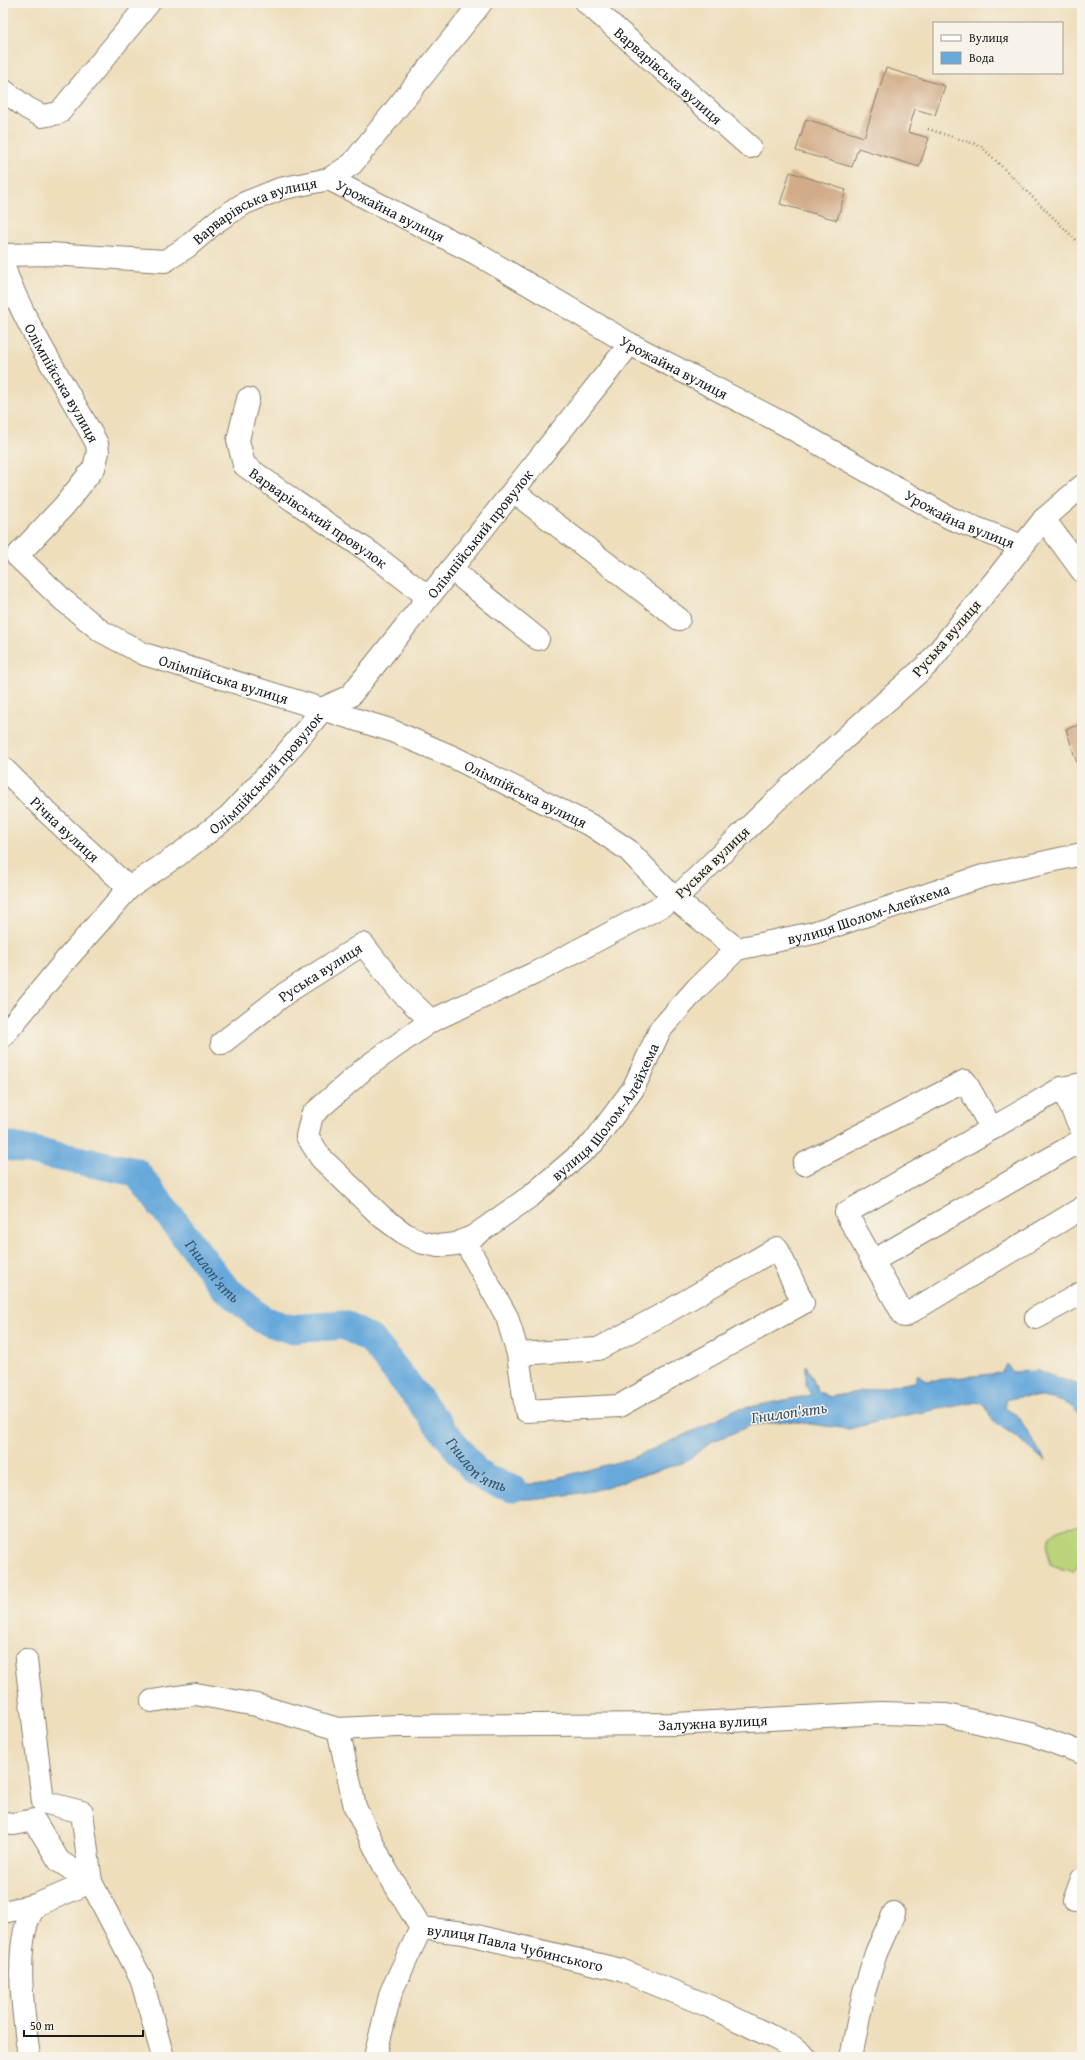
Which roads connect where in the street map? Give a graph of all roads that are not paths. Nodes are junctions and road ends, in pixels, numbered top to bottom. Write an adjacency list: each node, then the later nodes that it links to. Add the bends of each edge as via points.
1 (149, 3): 4 (street, via 59,113 42,116)
2 (481, 3): 6 (street, Варварівська вулиця, via 352,164)
3 (587, 3): 5 (street, Варварівська вулиця)
4 (3, 90)
5 (750, 147)
6 (329, 179): 7 (street, Варварівська вулиця, via 280,189 245,203 217,221 166,261 49,254); 9 (street, Урожайна вулиця, via 477,254)
7 (3, 255)
8 (3, 266): 15 (street, Олімпійська вулиця, via 20,308 97,444 98,452 94,468 79,488)
9 (630, 344): 12 (street, Олімпійський провулок); 14 (street, Урожайна вулиця, via 784,424 950,518)
10 (248, 399): 18 (street, Варварівський провулок, via 238,440 244,465 371,553)
11 (1082, 486): 13 (street, Руська вулиця)
12 (514, 492): 16 (street, Олімпійський провулок); 19 (street)
13 (1044, 519): 14 (street, Руська вулиця); 17 (street)
14 (1022, 546): 25 (street, Руська вулиця, via 929,663 788,789)
15 (10, 550): 21 (street, Олімпійська вулиця, via 63,600 101,631 144,654)
16 (451, 570): 18 (street, Олімпійський провулок); 20 (street)
17 (1082, 571)
18 (428, 597): 21 (street, Олімпійський провулок, via 350,696)
19 (679, 619)
20 (538, 639)
21 (324, 708): 24 (street, Олімпійський провулок, via 229,816); 25 (street, Олімпійська вулиця, via 390,730 446,754 594,827 628,850)
22 (3, 768): 24 (street, Річна вулиця)
23 (1082, 854): 26 (street, вулиця Шолом-Алейхема, via 983,876 813,933)
24 (129, 888): 28 (street, Олімпійський провулок)
25 (675, 899): 26 (street, Олімпійська вулиця); 27 (street, Руська вулиця, via 535,973)
26 (737, 949): 36 (street, вулиця Шолом-Алейхема, via 697,988 660,1030 633,1089 592,1143 532,1195 474,1236)
27 (431, 1021): 29 (street, Руська вулиця, via 397,988 363,944 286,993); 36 (street, вулиця Шолом-Алейхема, via 365,1068 322,1105 312,1115 307,1136 321,1158 382,1217 405,1234 420,1242 438,1246 456,1244)
28 (3, 1036)
29 (222, 1043)
30 (1072, 1086): 31 (street); 32 (street)
31 (992, 1129): 34 (street, via 965,1081); 37 (street, via 846,1213)
32 (1082, 1131)
33 (1082, 1140): 37 (street)
34 (804, 1164)
35 (1082, 1208): 37 (street, via 904,1316)
36 (464, 1240): 40 (street, via 507,1316)
37 (873, 1261)
38 (1082, 1293): 39 (street)
39 (1036, 1318)
40 (518, 1354): 40 (street, via 598,1348 667,1312 777,1248 802,1303 619,1406 526,1411)
41 (26, 1660): 45 (street)
42 (152, 1701): 43 (street, via 196,1694 256,1705)
43 (338, 1730): 44 (street, Залужна вулиця, via 397,1726 675,1724 881,1713 946,1715 1031,1734); 53 (street, вулиця Павла Чубинського, via 355,1807)
44 (1082, 1753)
45 (38, 1811): 46 (street, via 14,1824); 48 (street, via 58,1861); 48 (street, via 82,1812)
46 (3, 1823)
47 (1082, 1879): 49 (street)
48 (91, 1882): 50 (street); 55 (street, via 141,1978)
49 (1074, 1901)
50 (36, 1905): 51 (street); 54 (street, via 29,1914 23,1936 23,1999)
51 (3, 1912)
52 (894, 1913): 58 (street, via 876,1953 864,1992)
53 (421, 1928): 56 (street, via 391,1992); 57 (street, вулиця Павла Чубинського, via 471,1935 621,1970 711,2007 793,2046)
54 (29, 2057)
55 (163, 2057)
56 (375, 2057)
57 (805, 2057)
58 (851, 2057)

